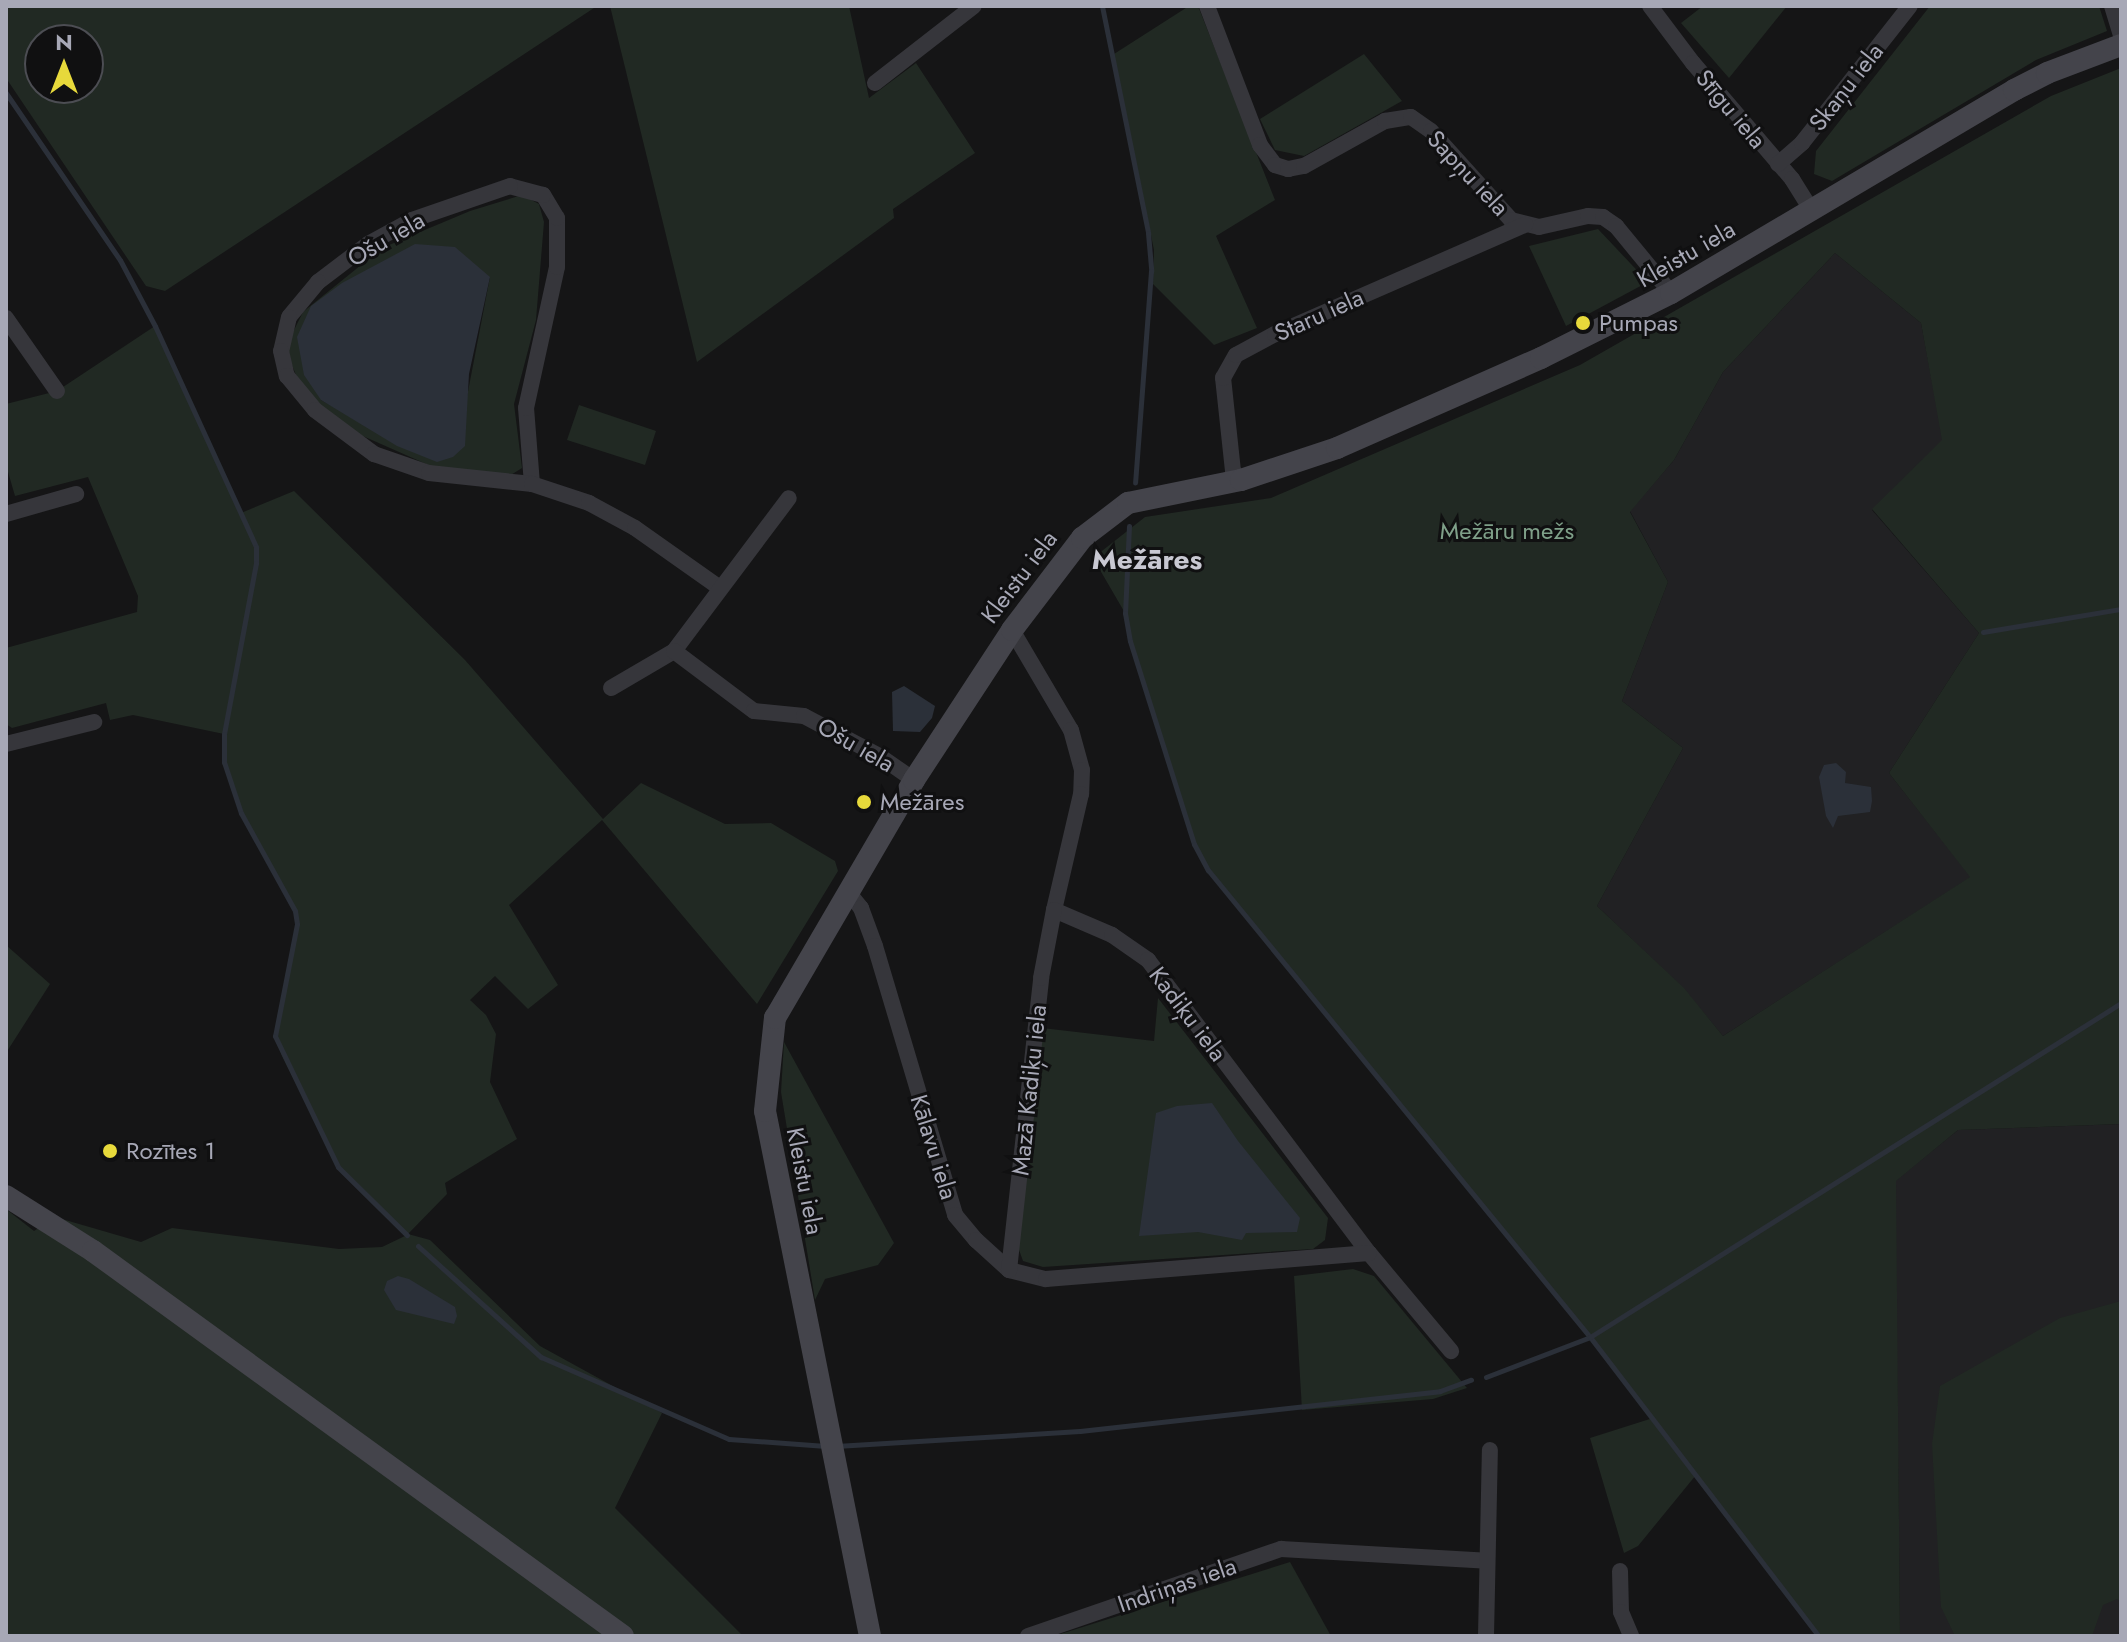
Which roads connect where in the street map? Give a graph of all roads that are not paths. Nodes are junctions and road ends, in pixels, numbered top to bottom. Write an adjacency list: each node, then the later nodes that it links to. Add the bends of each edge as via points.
1 (974, 6): 8 (street)
2 (1207, 6): 11 (street, Sapņu iela, via 1260,145 1275,165 1304,166 1385,121 1411,117 1431,131 1504,214)
3 (1650, 6): 9 (street, Stīgu iela)
4 (1910, 6): 9 (street, Skaņu iela, via 1802,143)
5 (2112, 6): 6 (street)
6 (2121, 36)
7 (2121, 45): 10 (street, Kleistu iela, via 2014,90)
8 (875, 83)
9 (1778, 164): 10 (street, Stīgu iela)
10 (1812, 211): 12 (street, Kleistu iela)
11 (1525, 225): 12 (street, Sapņu iela, via 1603,217); 15 (street, Staru iela, via 1236,355 1223,378 1233,471)
12 (1671, 293): 15 (street, Kleistu iela, via 1541,358 1337,448)
13 (6, 318): 14 (street)
14 (57, 391)
15 (1241, 480): 21 (street, Kleistu iela, via 1128,503 1082,538)
16 (532, 484): 16 (street, Ošu iela, via 429,473 374,454 301,397 287,376 281,351 289,317 305,296 368,244 412,220 510,186 543,195 557,218 557,267 526,408); 20 (street, Ošu iela, via 607,511)
17 (76, 494): 19 (street)
18 (789, 498): 20 (street)
19 (6, 514)
20 (720, 588): 22 (street)
21 (1012, 630): 26 (street, Kleistu iela); 28 (street, via 1071,730 1082,770)
22 (674, 651): 23 (street); 26 (street, Ošu iela, via 754,711 804,716)
23 (611, 688)
24 (94, 722): 25 (street)
25 (6, 744)
26 (914, 780): 27 (street, Kleistu iela)
27 (848, 892): 31 (street, Kālavu iela, via 861,908 875,946 955,1215); 37 (street, Kleistu iela, via 775,1018 765,1111)
28 (1054, 910): 30 (street, Kadiķu iela, via 1112,935 1148,960); 31 (street, Mazā Kadiķu iela, via 1041,978)
29 (6, 1196): 36 (street, via 93,1251)
30 (1369, 1253): 31 (street, Kālavu iela, via 1046,1279); 32 (street, Kadiķu iela)
31 (1009, 1270)
32 (1451, 1351)
33 (1490, 1450): 34 (street)
34 (1487, 1561): 38 (street, Indriņas iela, via 1281,1549); 39 (street)
35 (1620, 1571): 40 (street, via 1621,1612)
36 (623, 1636)
37 (870, 1636)
38 (1028, 1636)
39 (1486, 1636)
40 (1631, 1636)

